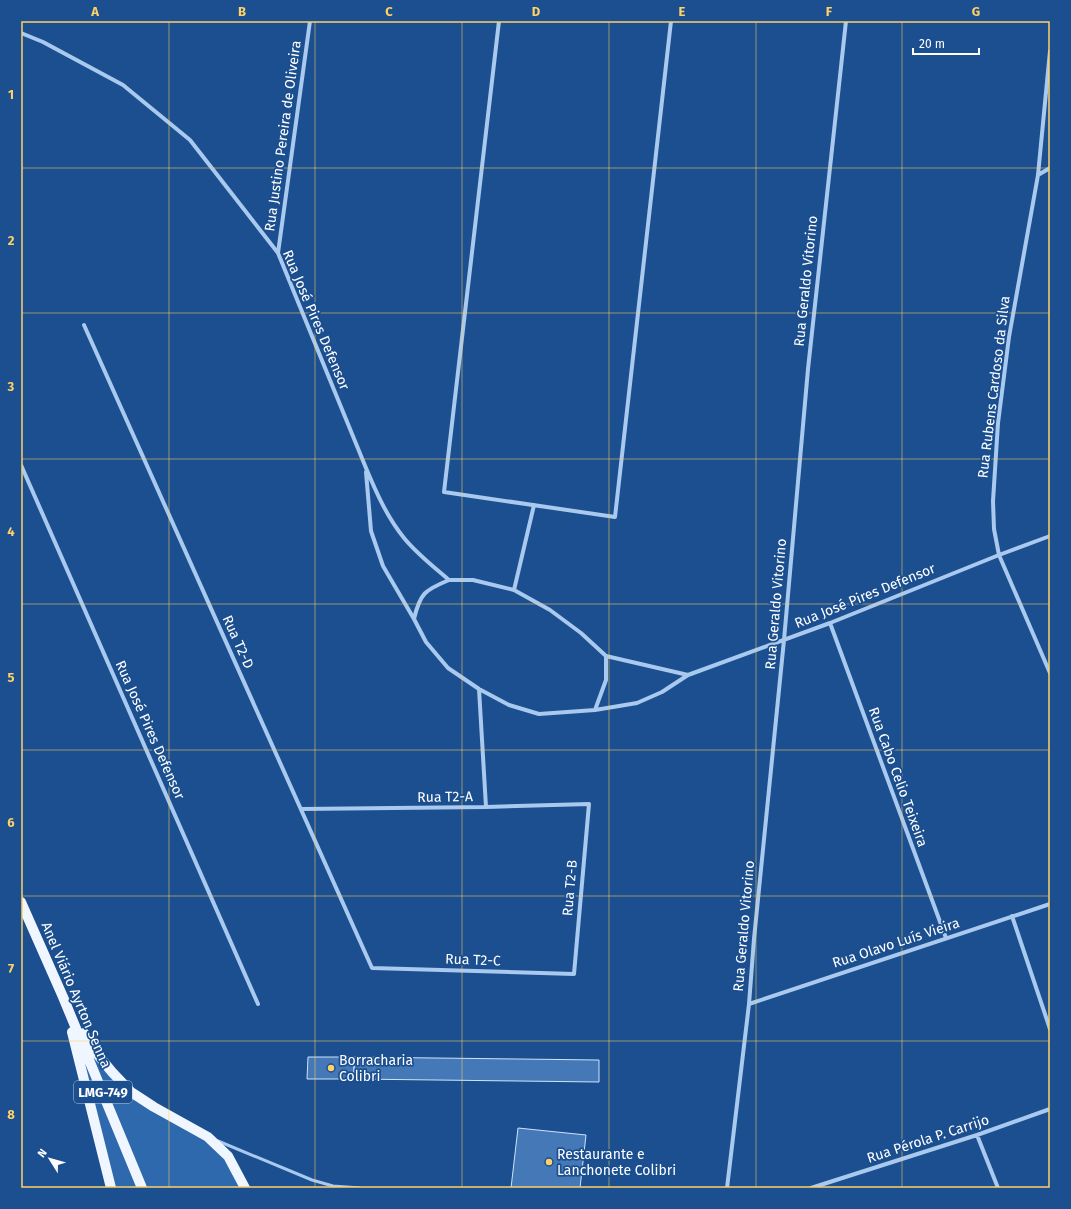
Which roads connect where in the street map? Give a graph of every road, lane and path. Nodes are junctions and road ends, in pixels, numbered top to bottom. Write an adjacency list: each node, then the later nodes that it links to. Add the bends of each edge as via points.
1 (310, 21): 9 (street, Rua Justino Pereira de Oliveira)
2 (499, 21): 13 (street, via 444,492)
3 (671, 21): 13 (street, via 615,517)
4 (846, 21): 20 (street, Rua Geraldo Vitorino, via 808,369)
5 (21, 33): 9 (street, Rua José Pires Defensor, via 123,85 190,140)
6 (1050, 51): 8 (street, Rua Rubens Cardoso da Silva)
7 (1050, 168): 8 (street)
8 (1038, 175): 15 (street, Rua Rubens Cardoso da Silva, via 1008,337 998,424 993,501 994,529)
9 (278, 253): 12 (street, Rua José Pires Defensor)
10 (84, 325): 28 (street, Rua T2-D)
11 (21, 465): 36 (street, Rua José Pires Defensor)
12 (366, 468): 16 (street, Rua José Pires Defensor, via 390,518 404,538); 18 (street, Rua José Pires Defensor, via 371,531 383,566)
13 (534, 505): 17 (street)
14 (1050, 536): 15 (street, Rua José Pires Defensor)
15 (999, 554): 19 (street, Rua José Pires Defensor); 22 (street, Rua Rubens Cardoso da Silva)
16 (449, 580): 17 (street, via 473,580); 18 (street, via 430,588 418,602)
17 (514, 590): 21 (street, via 550,610)
18 (414, 619): 24 (street, Rua José Pires Defensor, via 426,642 448,668)
19 (830, 623): 20 (street, Rua José Pires Defensor); 32 (street, Rua Cabo Celio Teixeira)
20 (784, 640): 23 (street, Rua José Pires Defensor); 37 (street, Rua Geraldo Vitorino)
21 (606, 656): 23 (street); 25 (street, via 606,680)
22 (1050, 673)
23 (688, 675): 25 (street, Rua José Pires Defensor, via 662,692 637,703)
24 (479, 689): 25 (street, Rua José Pires Defensor, via 509,705 539,714); 27 (street)
25 (595, 710)
26 (589, 804): 27 (street, Rua T2-A); 34 (street, Rua T2-B)
27 (486, 808): 28 (street, Rua T2-A)
28 (301, 809): 33 (street, Rua T2-D)
29 (21, 902): 35 (main road, Anel Viário Ayrton Senna / LMG-749)
30 (1050, 904): 31 (street, Rua Olavo Luís Vieira)
31 (1012, 916): 32 (street, Rua Olavo Luís Vieira); 38 (street)
32 (946, 938): 37 (street, Rua Olavo Luís Vieira)
33 (372, 968): 34 (street, Rua T2-C)
34 (574, 974)
35 (63, 997): 41 (main road, via 93,1049 131,1092); 42 (main road); 43 (main road, Anel Viário Ayrton Senna / LMG-749)
36 (258, 1004)
37 (749, 1004): 46 (street, Rua Geraldo Vitorino)
38 (1050, 1029)
39 (1050, 1109): 40 (street, Rua Pérola P. Carrijo)
40 (977, 1135): 47 (street, Rua Pérola P. Carrijo); 48 (street)
41 (208, 1137): 44 (main road, via 228,1156); 45 (lane, via 312,1180 333,1186)
42 (111, 1188)
43 (142, 1188)
44 (245, 1188)
45 (360, 1188)
46 (727, 1188)
47 (811, 1188)
48 (998, 1188)

